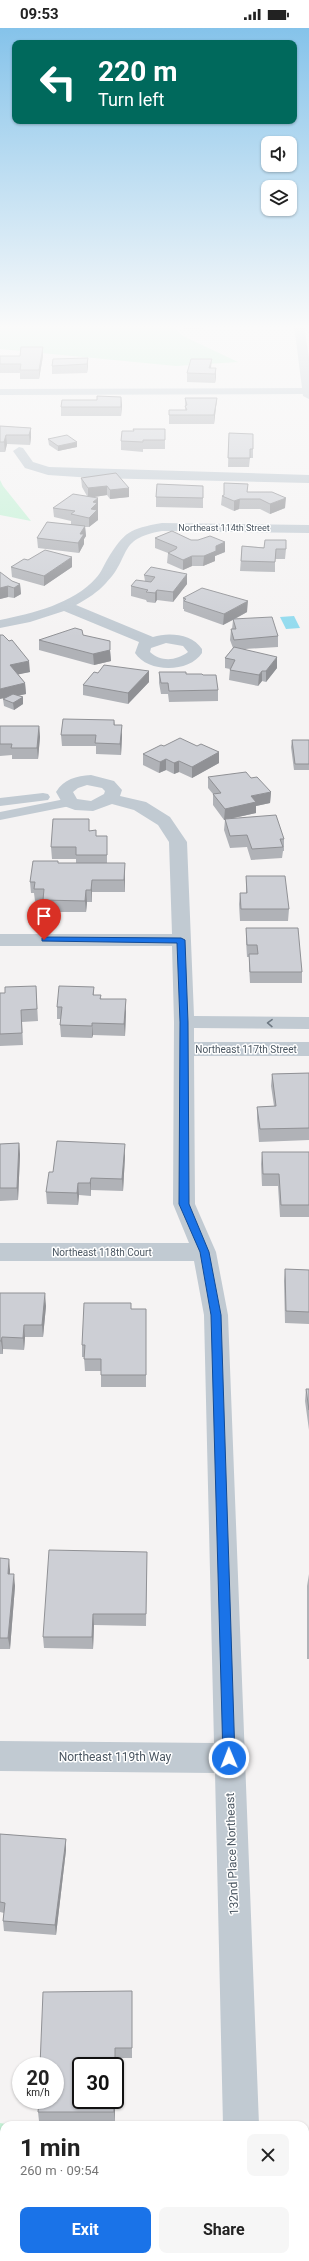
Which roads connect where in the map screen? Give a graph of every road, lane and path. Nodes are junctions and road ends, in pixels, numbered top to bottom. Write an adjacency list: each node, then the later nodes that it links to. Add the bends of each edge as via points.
1 (19, 451): 4 (street, via 29,465 48,471)
2 (213, 464): 3 (street, via 214,468 220,469)
3 (309, 474)
4 (309, 479)
5 (309, 528): 6 (street, Northeast 114th Street, via 162,527 140,531 126,540 102,580 84,595)
6 (64, 606): 7 (street); 8 (street)
7 (0, 624)
8 (149, 641)
9 (68, 798): 10 (street, via 83,806 97,806); 10 (street, via 67,787 73,783 91,780 108,784 113,789); 11 (lane); 12 (lane)
10 (112, 799): 14 (street, 132nd Place Northeast, via 140,806 164,821 178,842)
11 (0, 802)
12 (0, 816)
13 (0, 940): 14 (street)
14 (181, 940): 15 (street, 132nd Place Northeast)
15 (184, 1022): 16 (street, one-way to 15); 17 (street, 132nd Place Northeast)
16 (309, 1023)
17 (183, 1049): 18 (street, Northeast 117th Street); 20 (street, 132nd Place Northeast, via 184,1204)
18 (309, 1049)
19 (0, 1252): 20 (street, Northeast 118th Court)
20 (204, 1252): 22 (street, 132nd Place Northeast, via 216,1315)
21 (0, 1756): 22 (street, Northeast 119th Way)
22 (229, 1758): 23 (street, 132nd Place Northeast)
23 (241, 2121)

